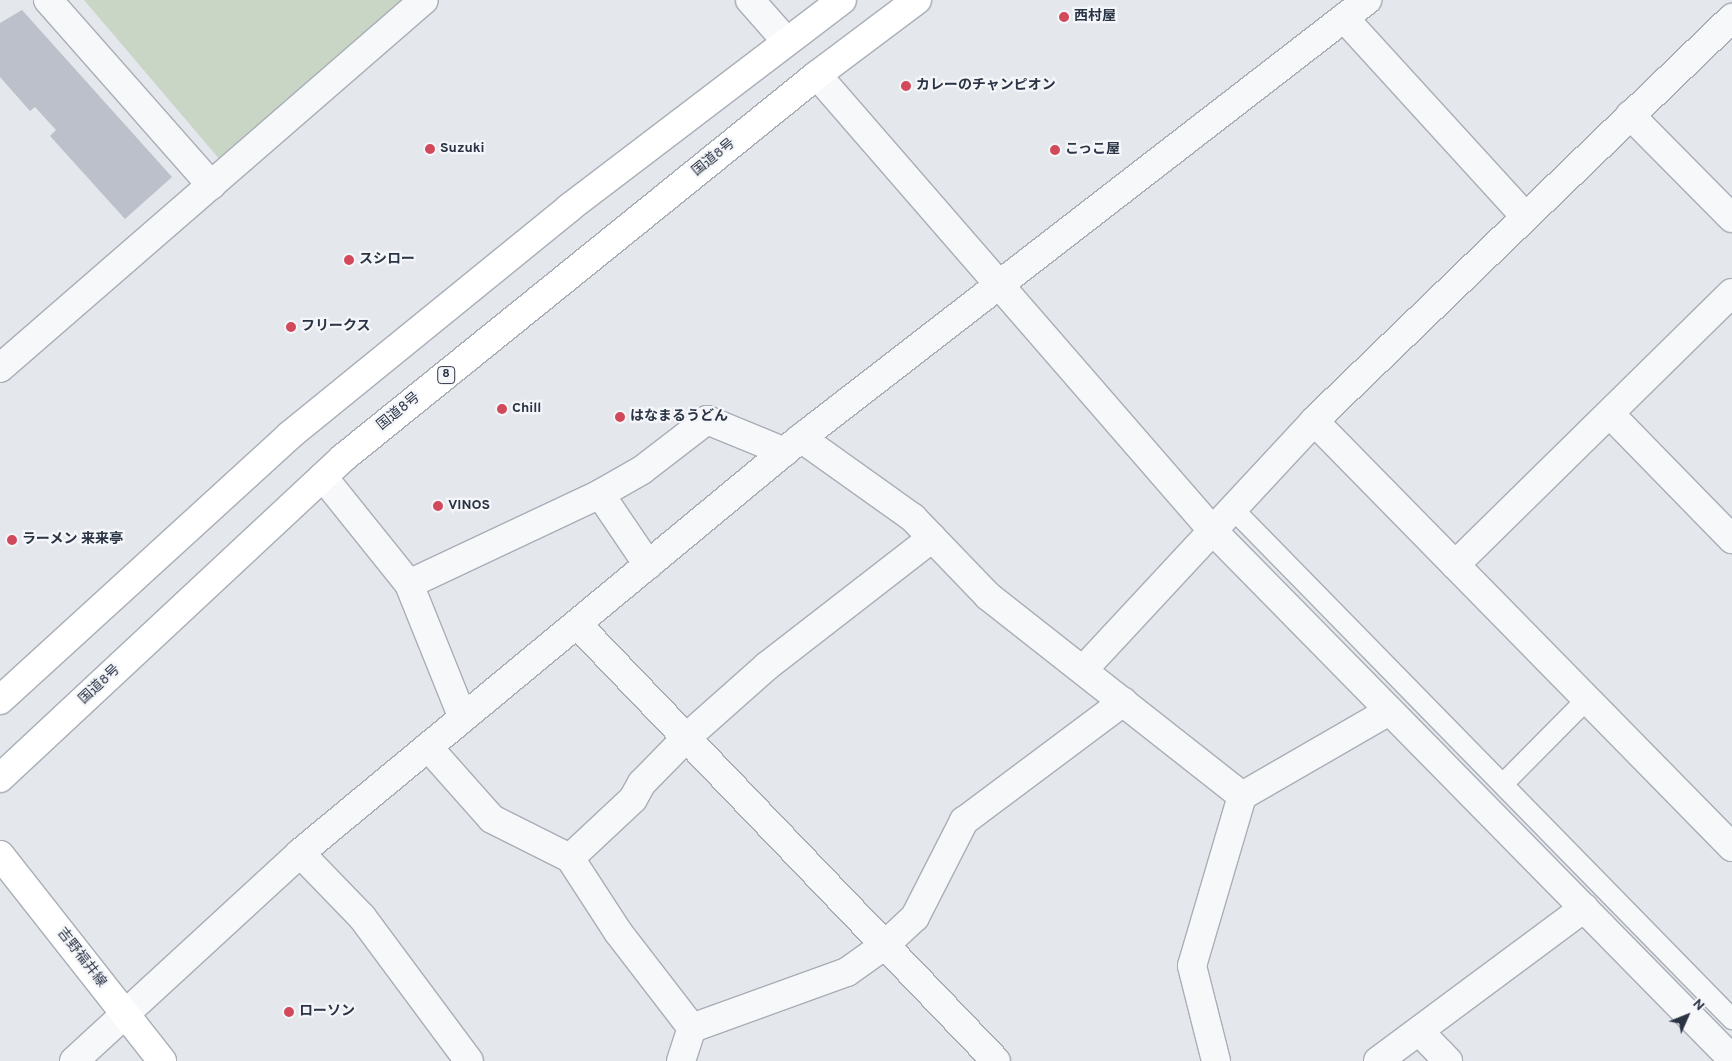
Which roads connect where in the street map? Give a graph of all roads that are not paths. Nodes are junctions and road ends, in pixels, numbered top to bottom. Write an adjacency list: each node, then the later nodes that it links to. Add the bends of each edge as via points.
1 (48, 0): 12 (street)
2 (424, 0): 12 (street)
3 (750, 0): 9 (street)
4 (842, 0): 9 (main road)
5 (917, 0): 10 (main road, 国道8号 / 8)
6 (1367, 0): 7 (street)
7 (1344, 18): 13 (street); 15 (street)
8 (1732, 18): 11 (street)
9 (786, 41): 33 (main road, via 569,208 290,435)
10 (817, 75): 15 (street); 21 (main road, 国道8号 / 8)
11 (1630, 115): 13 (street); 14 (street)
12 (211, 185): 17 (street)
13 (1525, 216): 19 (street)
14 (1732, 218)
15 (997, 285): 20 (street); 24 (street)
16 (1732, 293): 18 (street)
17 (0, 368)
18 (1610, 414): 26 (street); 28 (street)
19 (1314, 421): 23 (street); 28 (street)
20 (793, 445): 22 (street, via 707,420 642,470); 25 (street, via 914,518); 27 (street)
21 (323, 477): 29 (street); 39 (main road, 国道8号 / 8)
22 (600, 494): 27 (street); 29 (street)
23 (1233, 509): 24 (street); 40 (street)
24 (1213, 531): 31 (street); 35 (street)
25 (932, 538): 31 (street, via 988,596); 37 (street, via 767,666)
26 (1732, 539)
27 (648, 565): 30 (street)
28 (1456, 565): 32 (street)
29 (409, 584): 36 (street)
30 (576, 624): 36 (street); 37 (street)
31 (1083, 670): 34 (street)
32 (1588, 699): 40 (street); 42 (street)
33 (0, 700)
34 (1123, 702): 41 (street); 47 (street, via 964,821 915,916)
35 (1390, 710): 41 (street); 46 (street)
36 (463, 718): 38 (street)
37 (686, 738): 45 (street, via 642,782 633,799); 47 (street)
38 (428, 747): 43 (street); 45 (street, via 492,819)
39 (0, 778)
40 (1502, 784): 49 (street)
41 (1242, 796): 53 (street, via 1192,966)
42 (1732, 847)
43 (300, 853): 48 (street); 56 (street, via 362,917)
44 (0, 855): 48 (main road, 吉野福井線)
45 (570, 858): 50 (street, via 618,932)
46 (1584, 908): 51 (street); 52 (street)
47 (885, 945): 50 (street, via 847,972); 58 (street)
48 (125, 1014): 54 (street); 55 (main road, 吉野福井線)
49 (1732, 1019)
50 (692, 1028): 57 (street)
51 (1419, 1031): 59 (street); 60 (street)
52 (1732, 1059)
53 (1214, 1060)
54 (74, 1061)
55 (162, 1061)
56 (469, 1061)
57 (681, 1061)
58 (996, 1061)
59 (1378, 1061)
60 (1448, 1061)

